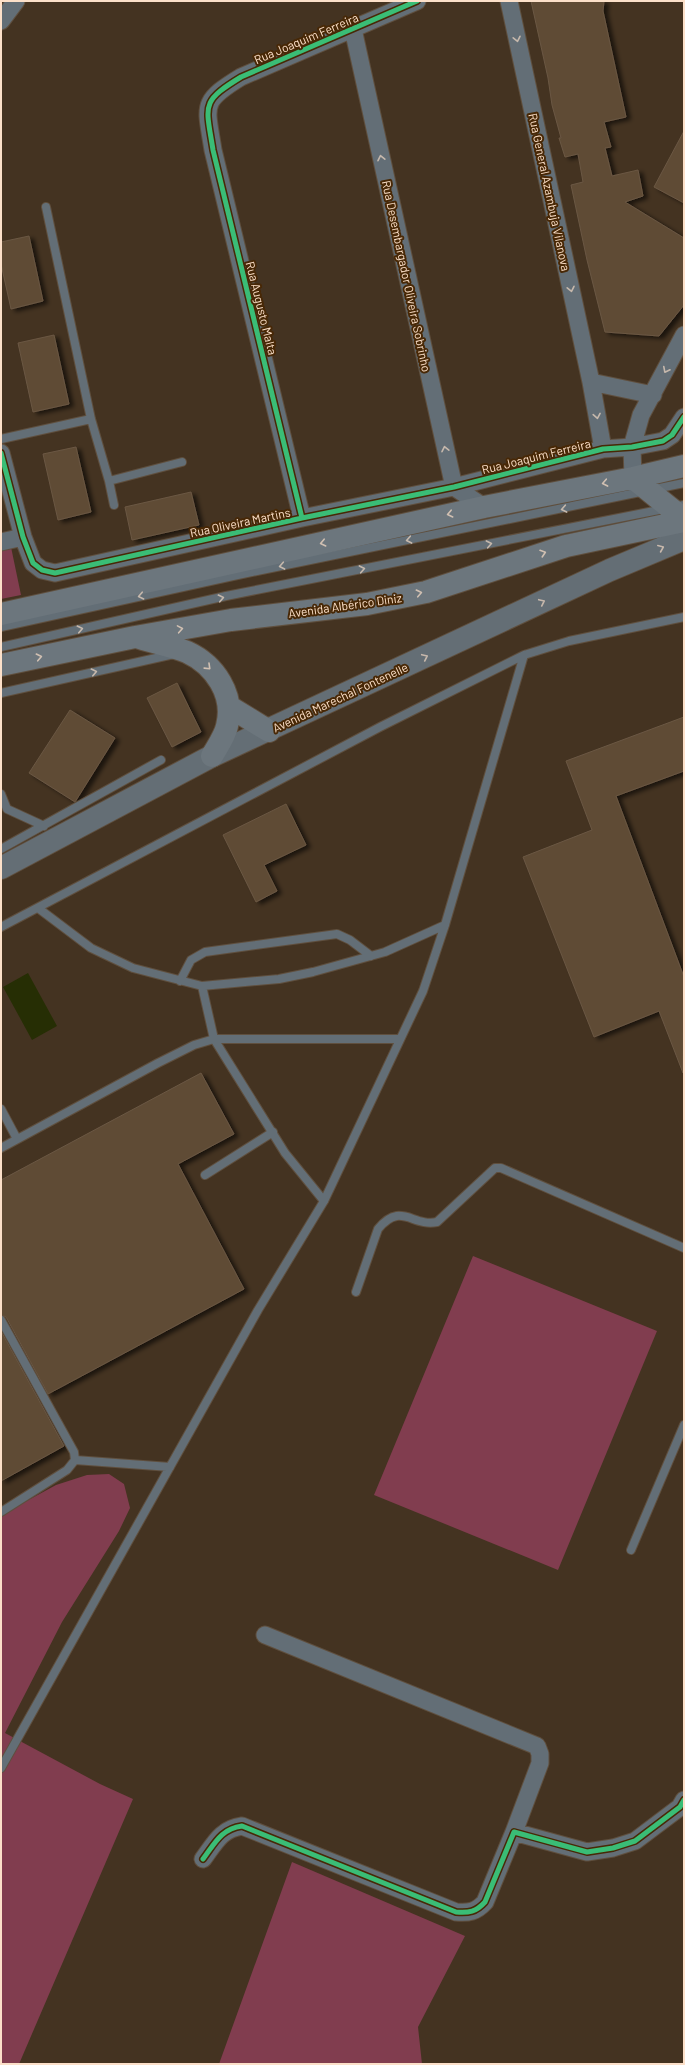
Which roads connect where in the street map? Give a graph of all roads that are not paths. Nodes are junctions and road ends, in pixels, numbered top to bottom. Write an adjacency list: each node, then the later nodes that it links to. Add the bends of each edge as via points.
1 (16, 1): 4 (street)
2 (417, 1): 5 (street, Rua Joaquim Ferreira)
3 (509, 1): 9 (street, Rua General Azambuja Vilanova, one-way to 9)
4 (1, 21)
5 (353, 29): 6 (street, Rua Joaquim Ferreira, via 241,77 220,90); 22 (street, Rua Desembargador Oliveira Sobrinho, one-way to 5)
6 (209, 102): 27 (street, Rua Augusto Malta, via 207,115 213,150)
7 (46, 207): 12 (lane)
8 (684, 335): 10 (street, one-way to 10)
9 (591, 382): 10 (street); 15 (street, Rua General Azambuja Vilanova, one-way to 15)
10 (653, 395): 14 (street, via 641,415)
11 (684, 417): 14 (street, Rua Joaquim Ferreira, via 668,439)
12 (91, 419): 13 (lane); 20 (lane)
13 (1, 439)
14 (632, 447): 15 (street, Rua Joaquim Ferreira); 19 (street)
15 (603, 450): 22 (street, Rua Joaquim Ferreira)
16 (1, 453): 28 (street)
17 (182, 462): 20 (lane)
18 (684, 466): 19 (main road)
19 (633, 478): 23 (main road); 25 (main road, one-way to 25)
20 (109, 481): 24 (lane)
21 (684, 483): 23 (lane)
22 (454, 487): 25 (street); 27 (street, Rua Oliveira Martins)
23 (650, 491): 26 (main road); 33 (lane, one-way to 33, via 233,576)
24 (114, 505)
25 (484, 507): 31 (main road, one-way to 31)
26 (680, 513): 34 (main road, Avenida Albérico Diniz, one-way to 26, via 231,620 367,604 426,592 566,546); 35 (lane, one-way to 26, via 226,596)
27 (302, 518): 28 (street, Rua Oliveira Martins, via 55,573 42,570 33,563)
28 (23, 537): 30 (street)
29 (684, 539): 41 (main road, Avenida Marechal Fontenelle, one-way to 29, via 610,570)
30 (1, 542)
31 (1, 614)
32 (684, 616): 37 (lane, via 569,641)
33 (1, 627)
34 (135, 637): 36 (main road); 38 (main road, Avenida Albérico Diniz, one-way to 34)
35 (1, 647)
36 (186, 652): 39 (lane, one-way to 36); 40 (main road, one-way to 40, via 199,659 216,674)
37 (524, 655): 49 (lane, via 380,727); 50 (lane)
38 (1, 665)
39 (1, 693)
40 (230, 707): 41 (main road); 42 (main road, via 227,728)
41 (269, 731): 42 (main road, Avenida Marechal Fontenelle)
42 (212, 756): 48 (main road, Avenida Marechal Fontenelle)
43 (161, 760): 46 (lane)
44 (1, 794): 45 (lane)
45 (4, 810): 46 (lane)
46 (44, 826): 47 (lane)
47 (1, 849)
48 (1, 868)
49 (38, 908): 51 (lane); 53 (lane, via 91,948 133,968)
50 (445, 925): 52 (lane); 56 (lane, via 423,991)
51 (1, 927)
52 (371, 956): 53 (lane, via 350,940 337,934 329,935 205,952 191,960); 54 (lane, via 292,977)
53 (180, 981): 54 (lane)
54 (202, 986): 55 (lane)
55 (214, 1038): 56 (lane); 58 (lane); 59 (lane, via 158,1063)
56 (400, 1039): 62 (lane)
57 (1, 1109): 59 (lane)
58 (273, 1132): 61 (lane); 62 (lane, via 285,1153)
59 (17, 1139): 60 (lane)
60 (1, 1148)
61 (205, 1175)
62 (324, 1201): 68 (lane, via 258,1310)
63 (684, 1248): 64 (lane, via 501,1168 495,1168 437,1222 431,1224 405,1216 394,1216 385,1220 378,1229)
64 (356, 1292)
65 (1, 1320): 67 (lane, via 74,1452)
66 (684, 1425): 70 (lane)
67 (75, 1460): 68 (lane); 69 (lane, via 67,1470)
68 (170, 1467): 72 (lane)
69 (1, 1512)
70 (631, 1550)
71 (265, 1635): 74 (street, via 537,1746 540,1762)
72 (1, 1768)
73 (683, 1810): 74 (street, via 635,1841 587,1852)
74 (514, 1832): 75 (street, via 484,1902 478,1909 468,1913 456,1912 242,1826 221,1833)
75 (203, 1859)

